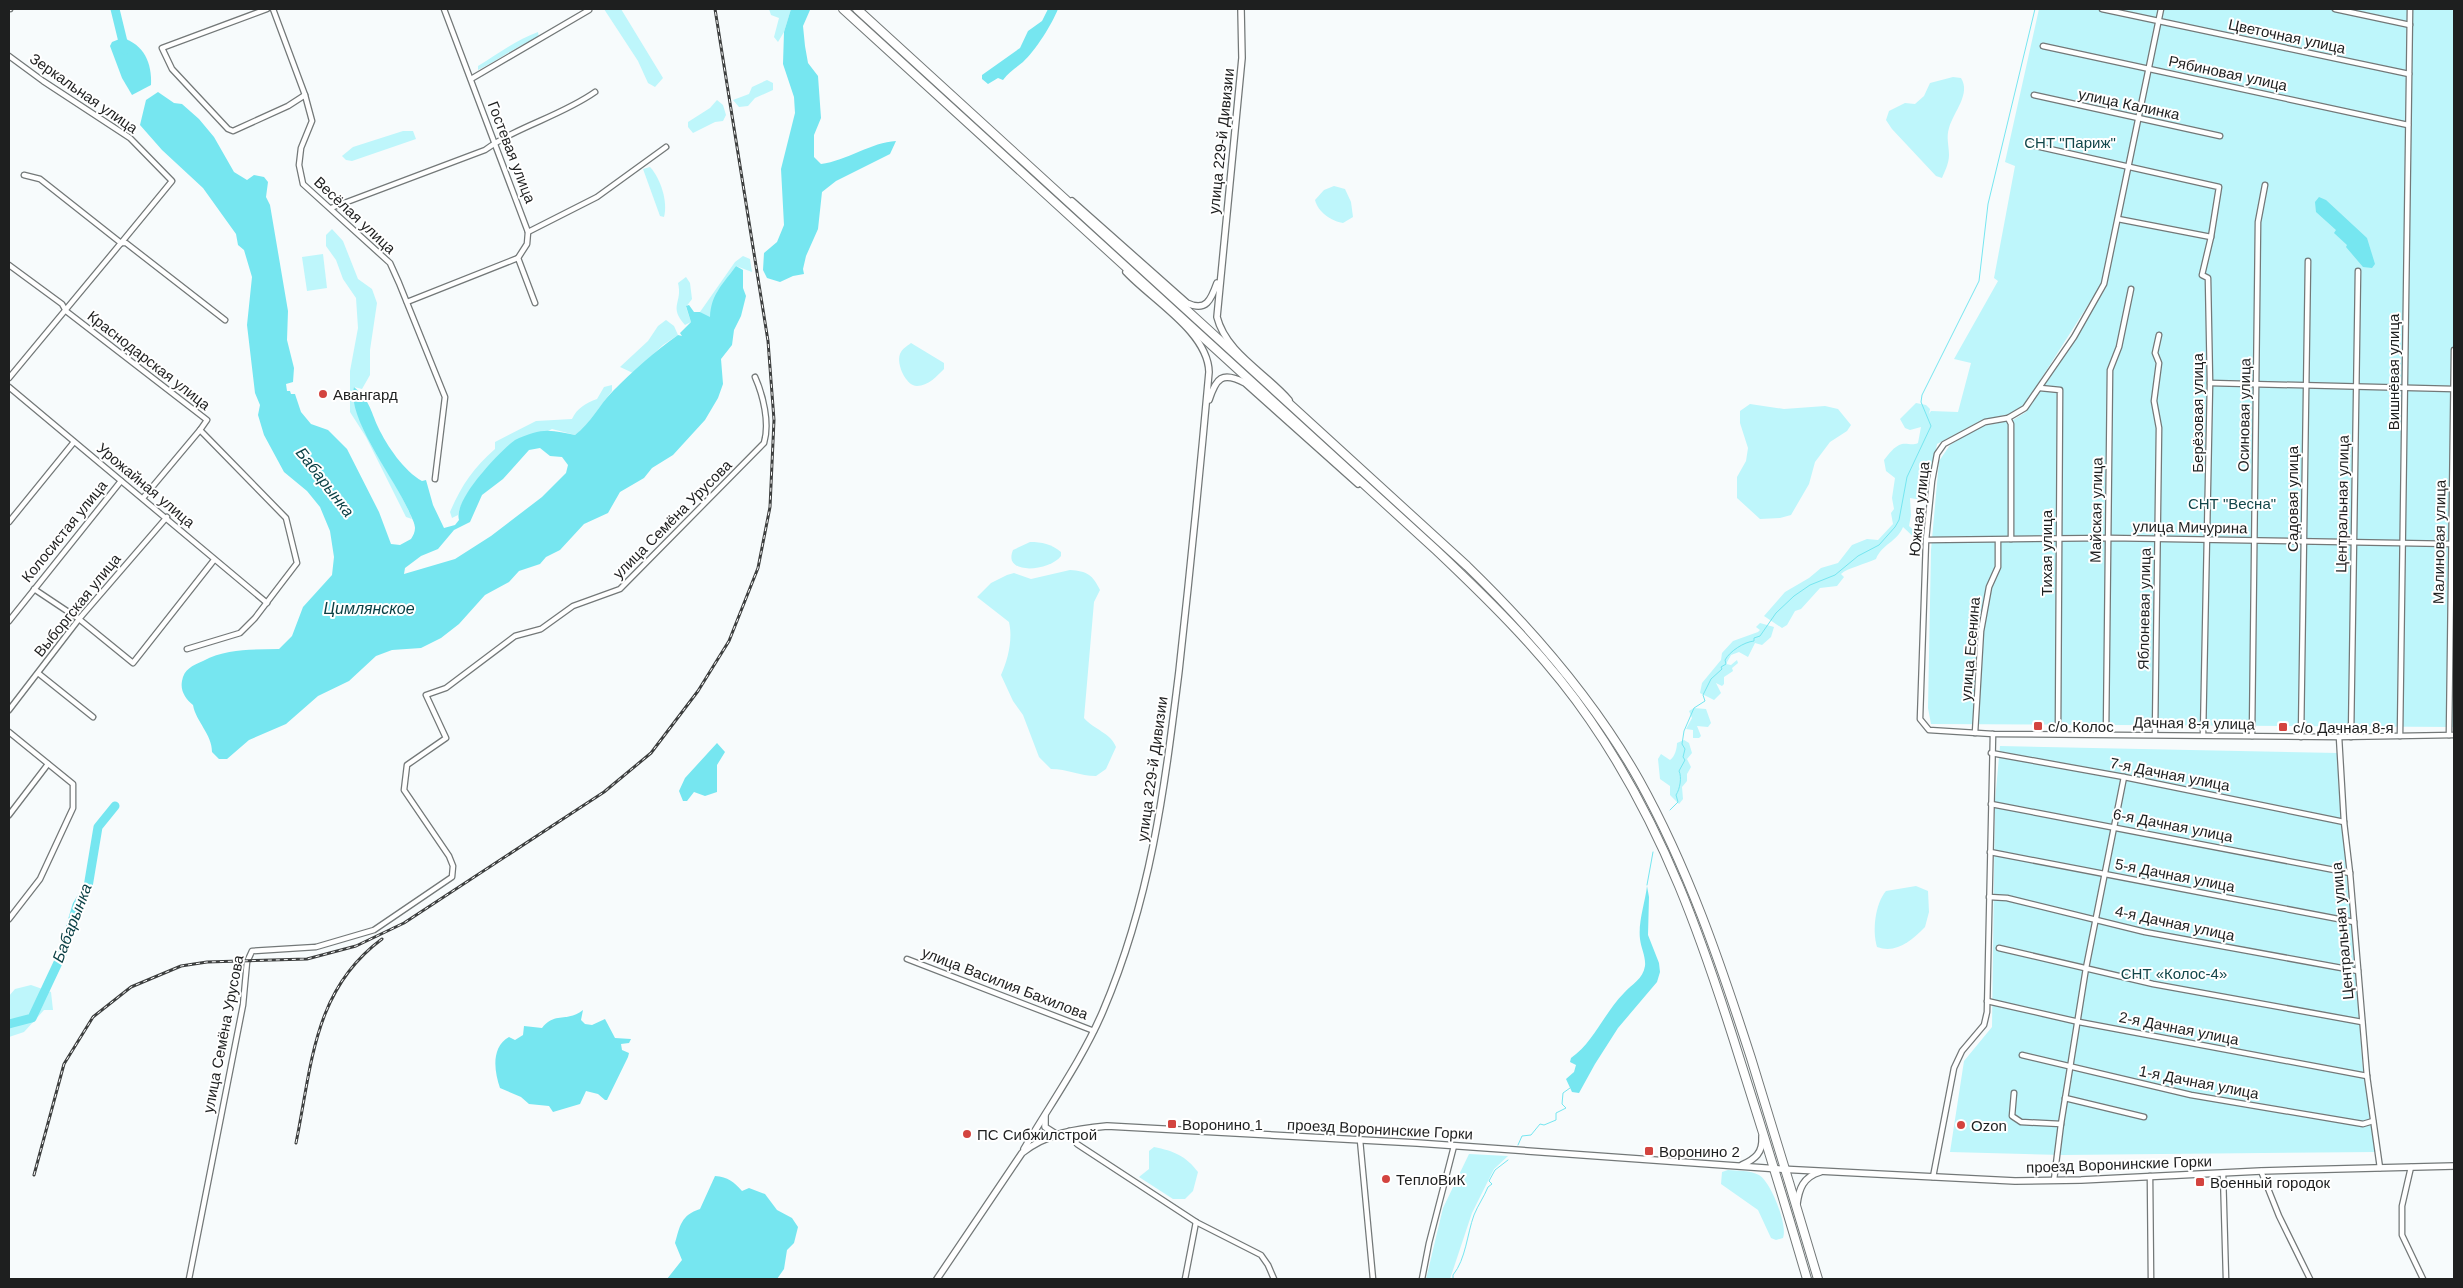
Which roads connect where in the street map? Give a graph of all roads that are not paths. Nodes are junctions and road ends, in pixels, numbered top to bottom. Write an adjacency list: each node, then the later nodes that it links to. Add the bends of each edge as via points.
1 (267, 9): 20 (street, via 162,48 172,69 228,130 239,129)
2 (273, 9): 20 (street, Весёлая улица)
3 (444, 9): 18 (street, Гостевая улица)
4 (843, 9): 37 (highway)
5 (857, 9): 30 (highway)
6 (1242, 9): 42 (street, улица 229-й Дивизии, via 1242,58)
7 (2102, 9): 12 (street, Цветочная улица)
8 (2161, 9): 12 (street, Южная улица)
9 (2335, 9): 13 (street)
10 (2410, 9): 13 (street, Вишнёвая улица)
11 (589, 10): 18 (street)
12 (2159, 22): 16 (street, Южная улица); 17 (street, Цветочная улица)
13 (2410, 25): 17 (street, Вишнёвая улица)
14 (2043, 46): 16 (street, Рябиновая улица)
15 (9, 56): 36 (street, Зеркальная улица, via 130,138 172,181)
16 (2149, 69): 22 (street, Южная улица); 23 (street, Рябиновая улица)
17 (2409, 74): 23 (street, Вишнёвая улица)
18 (471, 79): 25 (street, Гостевая улица)
19 (595, 92): 25 (street, via 553,117)
20 (305, 95): 32 (street, Весёлая улица, via 312,121 301,148 299,165 303,184)
21 (2034, 95): 22 (street, улица Калинка)
22 (2139, 119): 24 (street, улица Калинка); 28 (street, Южная улица)
23 (2408, 125): 58 (street, Вишнёвая улица)
24 (2220, 136)
25 (494, 143): 32 (street, via 485,150); 34 (street, Гостевая улица)
26 (2026, 144): 28 (street)
27 (666, 147): 34 (street, via 597,197)
28 (2130, 167): 33 (street, Южная улица); 35 (street, Берёзовая улица, via 2219,188)
29 (24, 175): 36 (street, via 40,179)
30 (1044, 180): 42 (street, via 1082,209 1186,303 1198,307 1206,304); 62 (highway)
31 (2265, 185): 54 (street, Осиновая улица, via 2258,222)
32 (331, 208): 44 (street, Весёлая улица, via 390,263)
33 (2118, 219): 35 (street); 59 (street, Южная улица, via 2104,284)
34 (528, 232): 38 (street, via 527,244)
35 (2211, 236): 53 (street, Берёзовая улица, via 2202,276 2208,278)
36 (121, 243): 46 (street); 47 (street, via 126,243)
37 (1105, 249): 61 (street, via 1189,330 1203,348 1209,372); 69 (highway)
38 (518, 258): 44 (street); 45 (street)
39 (2308, 261): 55 (street, Садовая улица)
40 (9, 265): 46 (street, Краснодарская улица, via 62,304)
41 (2358, 271): 56 (street, Центральная улица)
42 (1220, 276): 62 (street, улица 229-й Дивизии, via 1217,317 1225,336)
43 (2131, 289): 73 (street, Майская улица, via 2119,347 2110,370)
44 (407, 302): 66 (street, Весёлая улица, via 446,397)
45 (535, 303)
46 (66, 311): 52 (street); 64 (street, Краснодарская улица, via 207,420)
47 (225, 320)
48 (2158, 335): 74 (street, Яблоневая улица, via 2156,353 2159,364 2154,401 2159,428)
49 (2454, 350): 50 (street, Малиновая улица)
50 (2454, 354): 60 (street, Малиновая улица)
51 (755, 377): 159 (street, улица Семёна Урусова, via 762,393 764,443 620,589 573,606 541,629 514,636 446,688 426,695 446,738 406,765 404,790 449,856 453,866 452,877 374,930 316,947 252,951 247,962 242,1005)
52 (9, 378)
53 (2210, 383): 54 (street); 78 (street, Берёзовая улица)
54 (2258, 385): 55 (street); 79 (street, Осиновая улица)
55 (2305, 385): 56 (street); 80 (street, Садовая улица)
56 (2356, 386): 58 (street); 81 (street, Центральная улица)
57 (9, 387): 65 (street, Урожайная улица)
58 (2406, 387): 60 (street); 82 (street, Вишнёвая улица)
59 (2040, 388): 63 (street, Южная улица, via 2025,408); 72 (street, Тихая улица, via 2060,390)
60 (2454, 389): 83 (street, Малиновая улица)
61 (1205, 412): 69 (street, via 1212,389 1220,378 1230,377 1245,383 1346,474); 128 (street, улица 229-й Дивизии, via 1166,783 1141,906)
62 (1303, 416): 150 (highway, via 1504,603 1565,671 1620,748 1668,835 1701,912 1727,982)
63 (2008, 418): 75 (street, Южная улица, via 1985,422 1944,444 1937,454); 77 (street)
64 (200, 430): 68 (street); 86 (street, Краснодарская улица, via 286,518 297,563)
65 (74, 442): 67 (street, Урожайная улица); 71 (street)
66 (435, 479)
67 (121, 481): 68 (street, Урожайная улица); 85 (street, Колосистая улица)
68 (143, 498): 70 (street, Урожайная улица)
69 (1394, 512): 138 (highway, via 1522,636 1575,699 1616,760 1660,840 1693,915)
70 (166, 517): 84 (street, Урожайная улица); 87 (street, Выборгская улица)
71 (9, 522)
72 (2059, 538): 73 (street, улица Мичурина); 77 (street, улица Мичурина); 97 (street, Тихая улица)
73 (2110, 538): 74 (street, улица Мичурина); 98 (street, Майская улица)
74 (2158, 539): 78 (street, улица Мичурина); 99 (street, Яблоневая улица)
75 (1926, 540): 76 (street, улица Мичурина); 93 (street, Южная улица, via 1920,719)
76 (1998, 540): 77 (street, улица Мичурина); 95 (street, улица Есенина, via 1998,567 1988,587 1981,631)
77 (2012, 540)
78 (2208, 540): 79 (street, улица Мичурина); 100 (street, Берёзовая улица)
79 (2255, 541): 80 (street, улица Мичурина); 102 (street, Осиновая улица)
80 (2305, 542): 81 (street, улица Мичурина); 103 (street, Садовая улица)
81 (2354, 542): 82 (street, улица Мичурина); 106 (street, Центральная улица)
82 (2403, 544): 83 (street, улица Мичурина); 104 (street, Вишнёвая улица)
83 (2453, 544): 101 (street, Малиновая улица)
84 (214, 560): 86 (street, Урожайная улица); 87 (street, via 133,663)
85 (34, 588): 87 (street); 88 (street, Колосистая улица)
86 (267, 603): 89 (street, Краснодарская улица, via 240,633)
87 (79, 619): 90 (street, Выборгская улица)
88 (9, 621)
89 (187, 649)
90 (38, 673): 91 (street, Выборгская улица); 92 (street)
91 (9, 710)
92 (93, 717)
93 (1928, 730): 95 (street, Дачная 8-я улица)
94 (9, 732): 108 (street)
95 (1975, 733): 96 (street, Дачная 8-я улица)
96 (1993, 734): 97 (street, Дачная 8-я улица); 107 (street)
97 (2058, 734): 98 (street, Дачная 8-я улица)
98 (2106, 734): 99 (street, Дачная 8-я улица)
99 (2155, 734): 100 (street, Дачная 8-я улица)
100 (2202, 735): 102 (street, Дачная 8-я улица)
101 (2451, 735): 104 (street, Дачная 8-я улица)
102 (2252, 736): 103 (street, Дачная 8-я улица)
103 (2301, 736): 105 (street, Дачная 8-я улица)
104 (2400, 736): 106 (street, Дачная 8-я улица)
105 (2339, 737): 106 (street, Дачная 8-я улица); 112 (street, Центральная улица)
106 (2351, 737)
107 (1991, 753): 109 (street, 7-я Дачная улица); 110 (street)
108 (48, 764): 111 (street); 118 (street, via 73,784 74,808 40,879)
109 (2124, 777): 112 (street, 7-я Дачная улица); 113 (street)
110 (1991, 804): 113 (street, 6-я Дачная улица); 114 (street)
111 (9, 815)
112 (2344, 822): 115 (street, Центральная улица)
113 (2115, 826): 115 (street, 6-я Дачная улица); 116 (street)
114 (1990, 852): 116 (street, 5-я Дачная улица); 117 (street)
115 (2350, 873): 120 (street, Центральная улица)
116 (2104, 874): 119 (street); 120 (street, 5-я Дачная улица)
117 (1989, 896): 119 (street, 4-я Дачная улица); 125 (street)
118 (9, 919)
119 (2096, 919): 123 (street); 124 (street, 4-я Дачная улица, via 2178,938)
120 (2354, 922): 124 (street, Центральная улица)
121 (1999, 948): 123 (street)
122 (907, 959): 128 (street, улица Василия Бахилова)
123 (2086, 968): 126 (street); 127 (street, via 2153,984)
124 (2358, 971): 127 (street, Центральная улица)
125 (1987, 1001): 126 (street, 2-я Дачная улица); 155 (street, via 1984,1026 1962,1051 1954,1068)
126 (2079, 1022): 130 (street); 131 (street, 2-я Дачная улица)
127 (2362, 1022): 131 (street, Центральная улица)
128 (1094, 1030): 134 (street, улица 229-й Дивизии)
129 (2022, 1055): 130 (street, 1-я Дачная улица)
130 (2070, 1067): 133 (street); 136 (street, 1-я Дачная улица, via 2191,1095 2363,1124)
131 (2366, 1076): 136 (street, Центральная улица)
132 (2014, 1093): 137 (street, via 2012,1116 2021,1122)
133 (2065, 1098): 135 (street); 137 (street)
134 (1048, 1109): 140 (street, via 1044,1124); 141 (street, via 1040,1128); 144 (street)
135 (2144, 1117)
136 (2374, 1121): 149 (street, Центральная улица)
137 (2061, 1124): 156 (street)
138 (1762, 1130): 145 (street, via 1760,1153); 148 (highway)
139 (1069, 1131): 140 (street, проезд Воронинские Горки); 142 (street, проезд Воронинские Горки, via 1107,1126); 158 (street, via 1077,1144)
140 (1056, 1134): 141 (street, проезд Воронинские Горки)
141 (1042, 1138): 144 (street, проезд Воронинские Горки)
142 (1360, 1140): 143 (street, проезд Воронинские Горки); 163 (street)
143 (1454, 1146): 145 (street, проезд Воронинские Горки); 164 (street, via 1428,1243)
144 (1022, 1152): 160 (street, проезд Воронинские Горки)
145 (1740, 1166): 148 (street, проезд Воронинские Горки)
146 (2454, 1166): 147 (street, проезд Воронинские Горки)
147 (2411, 1167): 149 (street, проезд Воронинские Горки); 170 (street, via 2402,1206 2402,1235)
148 (1774, 1168): 150 (street, проезд Воронинские Горки); 165 (highway)
149 (2380, 1168): 152 (street, проезд Воронинские Горки)
150 (1785, 1169): 151 (street, проезд Воронинские Горки); 157 (highway)
151 (1828, 1170): 155 (street, проезд Воронинские Горки); 157 (street, via 1807,1178 1800,1188)
152 (2261, 1171): 153 (street, проезд Воронинские Горки); 169 (street)
153 (2223, 1173): 154 (street, проезд Воронинские Горки); 168 (street)
154 (2150, 1176): 156 (street, проезд Воронинские Горки); 167 (street)
155 (1933, 1177): 156 (street, проезд Воронинские Горки)
156 (2054, 1180)
157 (1796, 1206): 166 (highway)
158 (1196, 1222): 161 (street); 162 (street, via 1261,1255)
159 (189, 1279)
160 (937, 1279)
161 (1185, 1279)
162 (1274, 1279)
163 (1373, 1279)
164 (1422, 1279)
165 (1807, 1279)
166 (1818, 1279)
167 (2151, 1279)
168 (2226, 1279)
169 (2310, 1279)
170 (2423, 1279)

